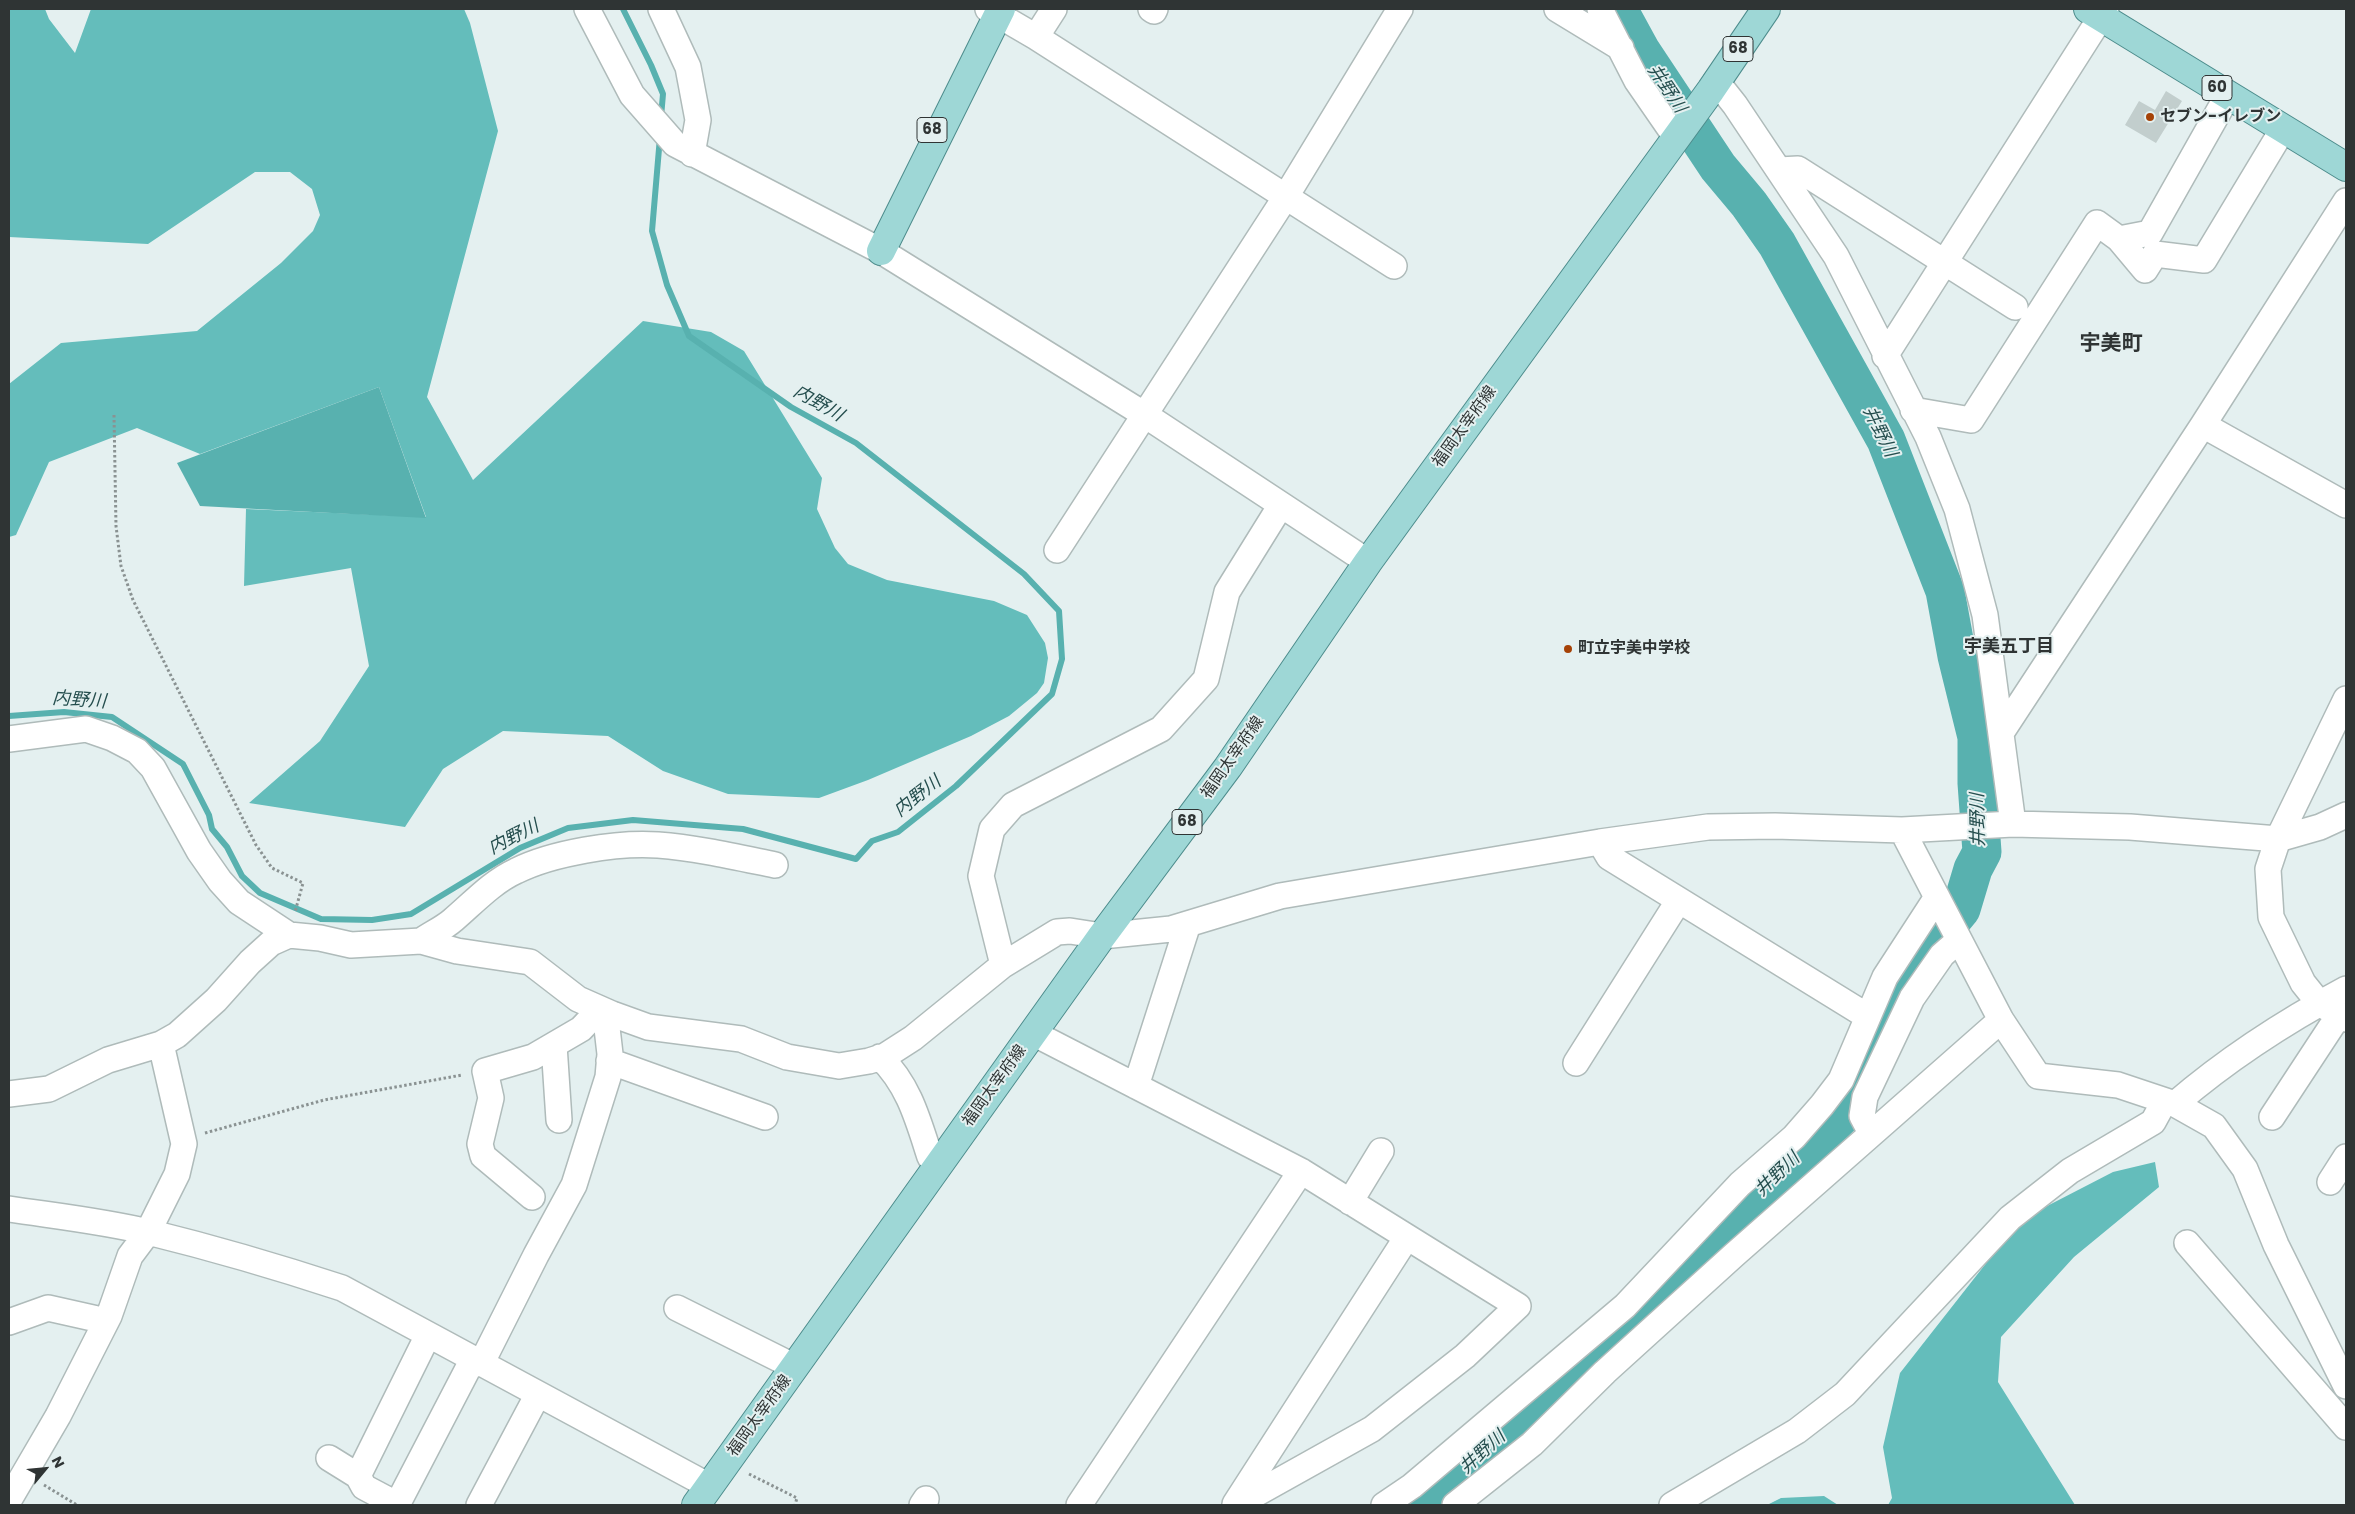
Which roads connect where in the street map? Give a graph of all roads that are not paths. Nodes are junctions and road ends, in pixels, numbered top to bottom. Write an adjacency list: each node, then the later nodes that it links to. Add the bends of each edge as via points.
1 (587, 9): 18 (street, via 632,96)
2 (661, 9): 18 (street, via 688,67 698,120)
3 (1054, 9): 12 (street)
4 (1151, 9): 5 (street)
5 (1155, 9)
6 (1400, 9): 21 (street)
7 (1557, 9): 13 (street)
8 (1600, 9): 13 (street)
9 (1766, 9): 14 (main road, 福岡太宰府線 / 68)
10 (993, 10): 12 (street); 24 (main road, 68)
11 (2098, 12): 15 (main road, 60); 25 (street)
12 (1036, 37): 21 (street)
13 (1621, 48): 17 (street, via 1637,81)
14 (1713, 85): 17 (main road, 福岡太宰府線 / 68); 20 (street, via 1735,105)
15 (2228, 95): 16 (main road, 60); 23 (street, via 2150,233)
16 (2283, 129): 19 (main road, 60); 23 (street, via 2204,260 2155,254 2145,270)
17 (1675, 136): 35 (main road, 福岡太宰府線 / 68)
18 (684, 149): 24 (street)
19 (2346, 167)
20 (1779, 170): 25 (street, via 1798,169); 28 (street, via 1836,256)
21 (1285, 198): 26 (street); 30 (street)
22 (2346, 201): 31 (street)
23 (2119, 239): 29 (street, via 2097,223 1971,420)
24 (881, 251): 30 (street)
25 (1944, 264): 27 (street); 28 (street)
26 (1394, 266)
27 (2015, 307)
28 (1886, 356): 29 (street)
29 (1914, 410): 37 (street, via 1957,508 1985,615)
30 (1145, 415): 32 (street); 34 (street)
31 (2203, 425): 33 (street); 37 (street)
32 (1281, 505): 35 (street); 52 (street, via 1227,592 1206,678 1168,722 1161,729 1013,805 992,829 981,876)
33 (2346, 505)
34 (1057, 550)
35 (1368, 562): 49 (main road, 福岡太宰府線 / 68, via 1228,767)
36 (2346, 699): 42 (street)
37 (2001, 732): 40 (street)
38 (9, 740): 48 (street, via 86,730 112,738 137,751 153,768 195,844 220,881 239,902)
39 (2346, 815): 42 (street, via 2320,827)
40 (2013, 824): 41 (street); 42 (street, via 2130,826)
41 (1902, 830): 43 (street, via 1708,827); 45 (street)
42 (2278, 839): 55 (street, via 2268,869 2272,916 2303,983)
43 (1600, 842): 46 (street, via 1609,857); 47 (street, via 1280,896)
44 (775, 865): 51 (street, via 656,845 556,856 515,871 482,894 451,922)
45 (1937, 897): 50 (street); 99 (street, via 1885,977 1841,1080 1794,1137 1740,1184 1625,1306 1412,1486)
46 (1678, 900): 56 (street); 63 (street)
47 (1188, 924): 49 (street, via 1172,929); 64 (street)
48 (288, 935): 51 (street, via 351,945); 59 (street, via 271,943 190,1024)
49 (1102, 936): 52 (street, via 1057,932); 58 (main road, 福岡太宰府線 / 68)
50 (1959, 940): 57 (street); 70 (street, via 1942,955 1912,998 1865,1097 1862,1116)
51 (421, 941): 54 (street, via 457,951 530,962 578,999)
52 (1003, 966): 61 (street, via 912,1038)
53 (2346, 988): 55 (street)
54 (600, 1009): 60 (street, via 581,1029); 61 (street, via 648,1027 741,1039 796,1058 839,1066 869,1062); 62 (street, via 607,1028)
55 (2335, 1012): 66 (street, via 2202,1080); 68 (street)
56 (1862, 1013)
57 (2001, 1020): 66 (street, via 2038,1076 2118,1084); 70 (street)
58 (1033, 1033): 64 (street); 73 (main road, 福岡太宰府線 / 68)
59 (161, 1044): 65 (street, via 108,1060 49,1089); 79 (street, via 184,1144 177,1174)
60 (554, 1045): 69 (street); 76 (street, via 533,1057 485,1071 491,1098 480,1144 484,1156)
61 (880, 1057): 73 (street, via 904,1086 930,1157)
62 (609, 1061): 67 (street); 86 (street, via 608,1077 574,1185)
63 (1576, 1063)
64 (1136, 1086): 74 (street)
65 (9, 1094)
66 (2169, 1103): 88 (street, via 2214,1126 2245,1169 2276,1245); 101 (street, via 2154,1122 2070,1171 2010,1218 1845,1394 1797,1431)
67 (765, 1117)
68 (2272, 1117)
69 (559, 1120)
70 (1871, 1134): 100 (street, via 1605,1372 1532,1444)
71 (1381, 1151): 77 (street)
72 (2346, 1157): 75 (street)
73 (939, 1164): 87 (main road, 福岡太宰府線 / 68)
74 (1301, 1170): 77 (street); 97 (street)
75 (2330, 1182)
76 (532, 1197)
77 (1350, 1202): 80 (street)
78 (9, 1209): 79 (street)
79 (148, 1232): 83 (street, via 130,1256); 85 (street, via 342,1288)
80 (1407, 1237): 98 (street); 98 (street, via 1518,1306 1465,1356 1372,1429)
81 (2187, 1243): 90 (street)
82 (676, 1308): 87 (street)
83 (106, 1321): 84 (street, via 48,1308); 94 (street, via 58,1416)
84 (9, 1322)
85 (428, 1335): 86 (street); 92 (street)
86 (477, 1361): 89 (street); 95 (street)
87 (795, 1367): 93 (main road, 福岡太宰府線 / 68)
88 (2346, 1386)
89 (538, 1394): 93 (street); 96 (street)
90 (2346, 1427)
91 (329, 1458): 92 (street)
92 (358, 1476): 95 (street, via 364,1486)
93 (703, 1496)
94 (9, 1500)
95 (388, 1503)
96 (479, 1505)
97 (1079, 1505)
98 (1236, 1505)
99 (1384, 1505)
100 (1456, 1505)
101 (1672, 1505)

